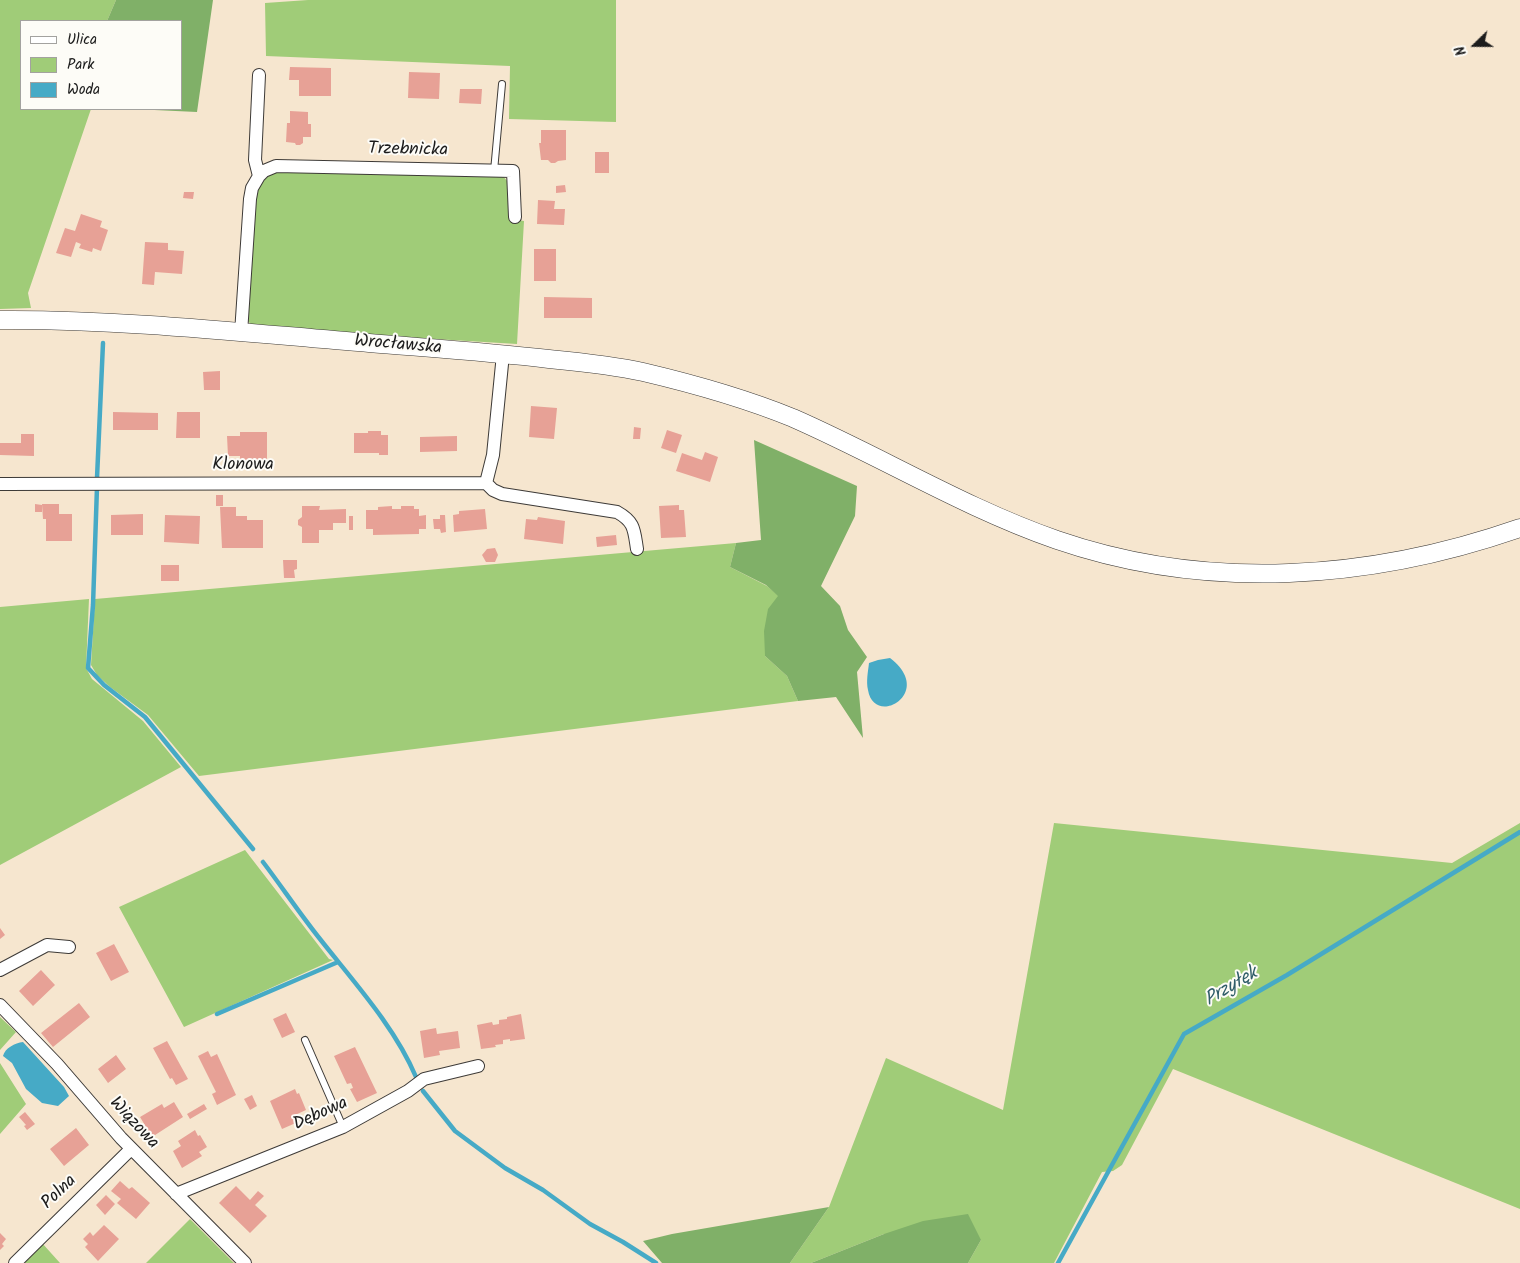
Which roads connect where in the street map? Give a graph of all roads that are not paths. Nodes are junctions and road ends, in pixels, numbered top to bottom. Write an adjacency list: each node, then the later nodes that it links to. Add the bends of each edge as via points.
1 (259, 75): 4 (street, via 255,160)
2 (502, 84): 3 (lane)
3 (494, 171): 4 (street, Trzebnicka, via 276,166); 5 (street, Trzebnicka, via 513,172)
4 (259, 176): 7 (street, via 250,199)
5 (515, 217)
6 (0, 320): 7 (street, Wrocławska, via 68,320)
7 (241, 333): 8 (street, Wrocławska)
8 (503, 354): 9 (street, via 493,455); 11 (street, Wrocławska, via 639,371 732,395 789,417 1055,539 1127,560 1174,568 1261,574 1346,570 1417,558)
9 (486, 483): 10 (street, Klonowa); 12 (street, Klonowa, via 502,494 617,512 631,522)
10 (0, 484)
11 (1520, 528)
12 (637, 549)
13 (69, 946): 14 (street, via 47,945)
14 (0, 970)
15 (0, 1005): 19 (street, Wiązowa)
16 (305, 1040): 18 (lane)
17 (478, 1066): 18 (street, Dębowa, via 424,1079)
18 (343, 1126): 20 (street, Dębowa)
19 (131, 1149): 20 (street, Wiązowa); 21 (street, Polna)
20 (176, 1194): 22 (street, Wiązowa)
21 (15, 1263)
22 (245, 1263)

